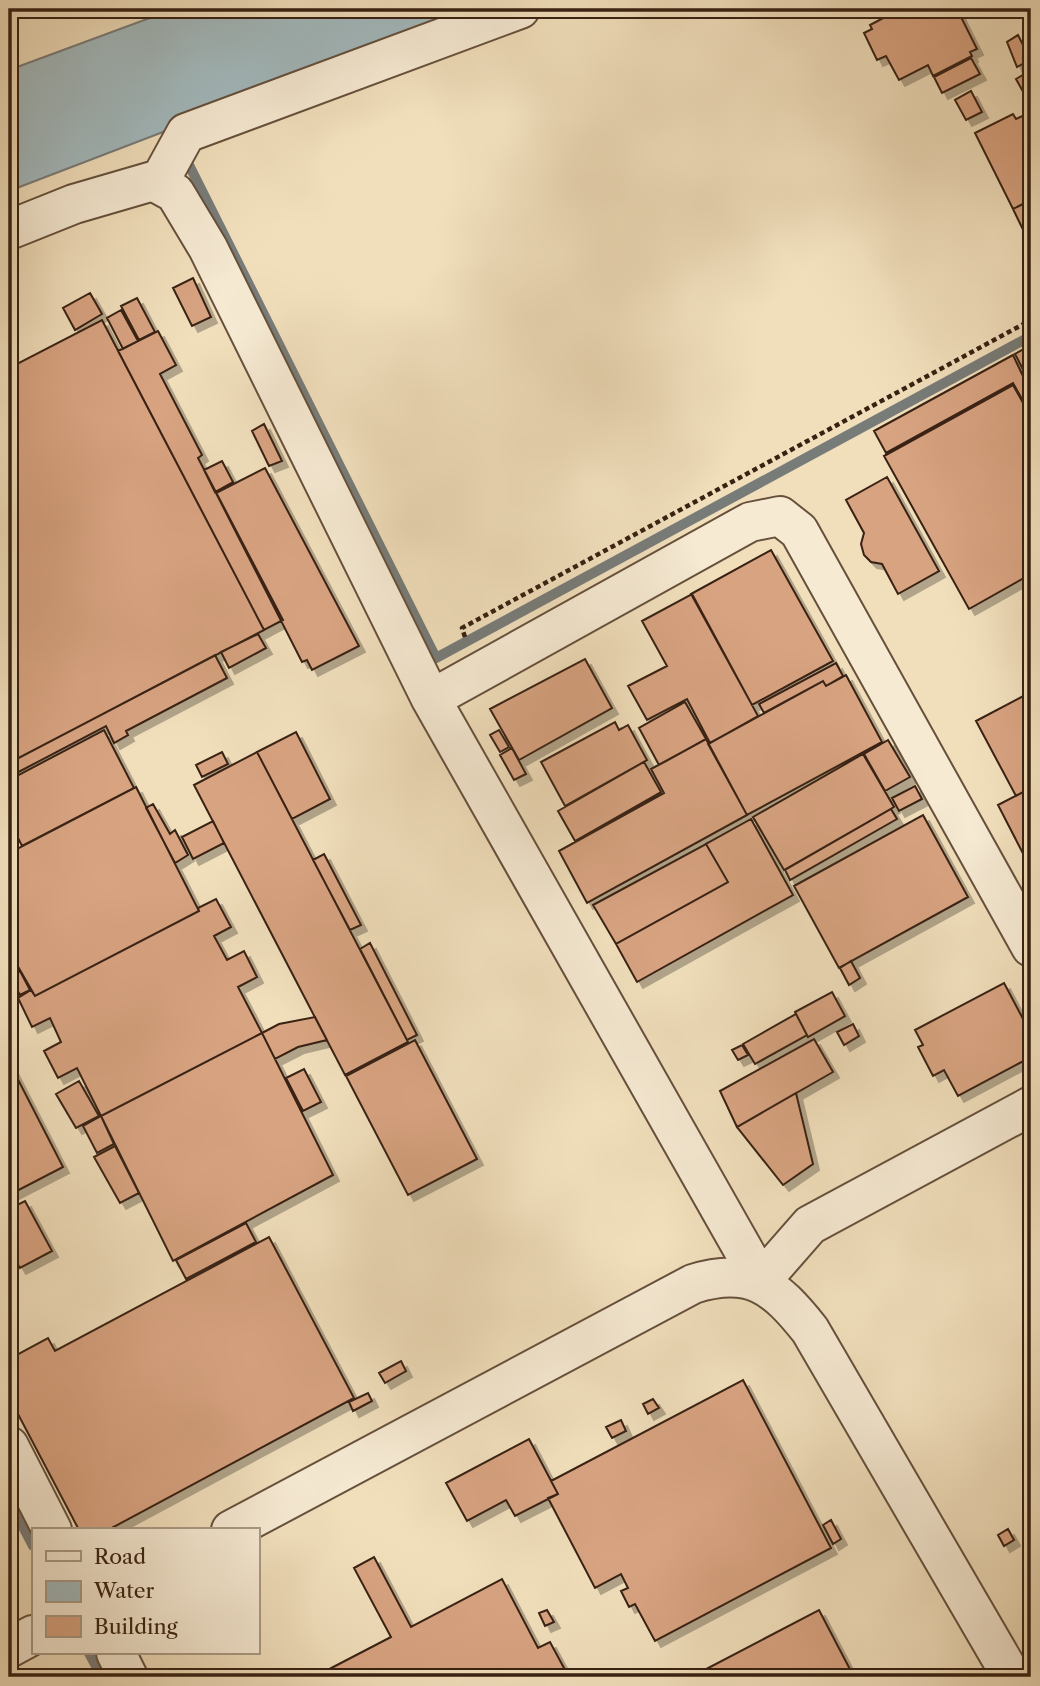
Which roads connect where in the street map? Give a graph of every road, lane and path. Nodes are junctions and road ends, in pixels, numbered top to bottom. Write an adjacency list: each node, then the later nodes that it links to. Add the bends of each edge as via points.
1 (520, 9): 2 (street)
2 (172, 158): 3 (street, via 153,181 74,204); 6 (street, via 175,193 208,248)
3 (9, 230)
4 (1031, 320): 5 (path)
5 (462, 628)
6 (431, 699): 7 (street, via 750,522 780,516 799,530); 9 (street)
7 (1031, 947)
8 (1031, 1106): 9 (street, via 810,1225)
9 (761, 1281): 12 (street, via 724,1276 693,1284); 17 (street, via 793,1308 810,1330)
10 (9, 1446): 11 (street)
11 (51, 1528)
12 (235, 1528)
13 (32, 1636): 14 (street)
14 (9, 1648)
15 (116, 1654): 16 (street)
16 (128, 1677)
17 (1012, 1677)

